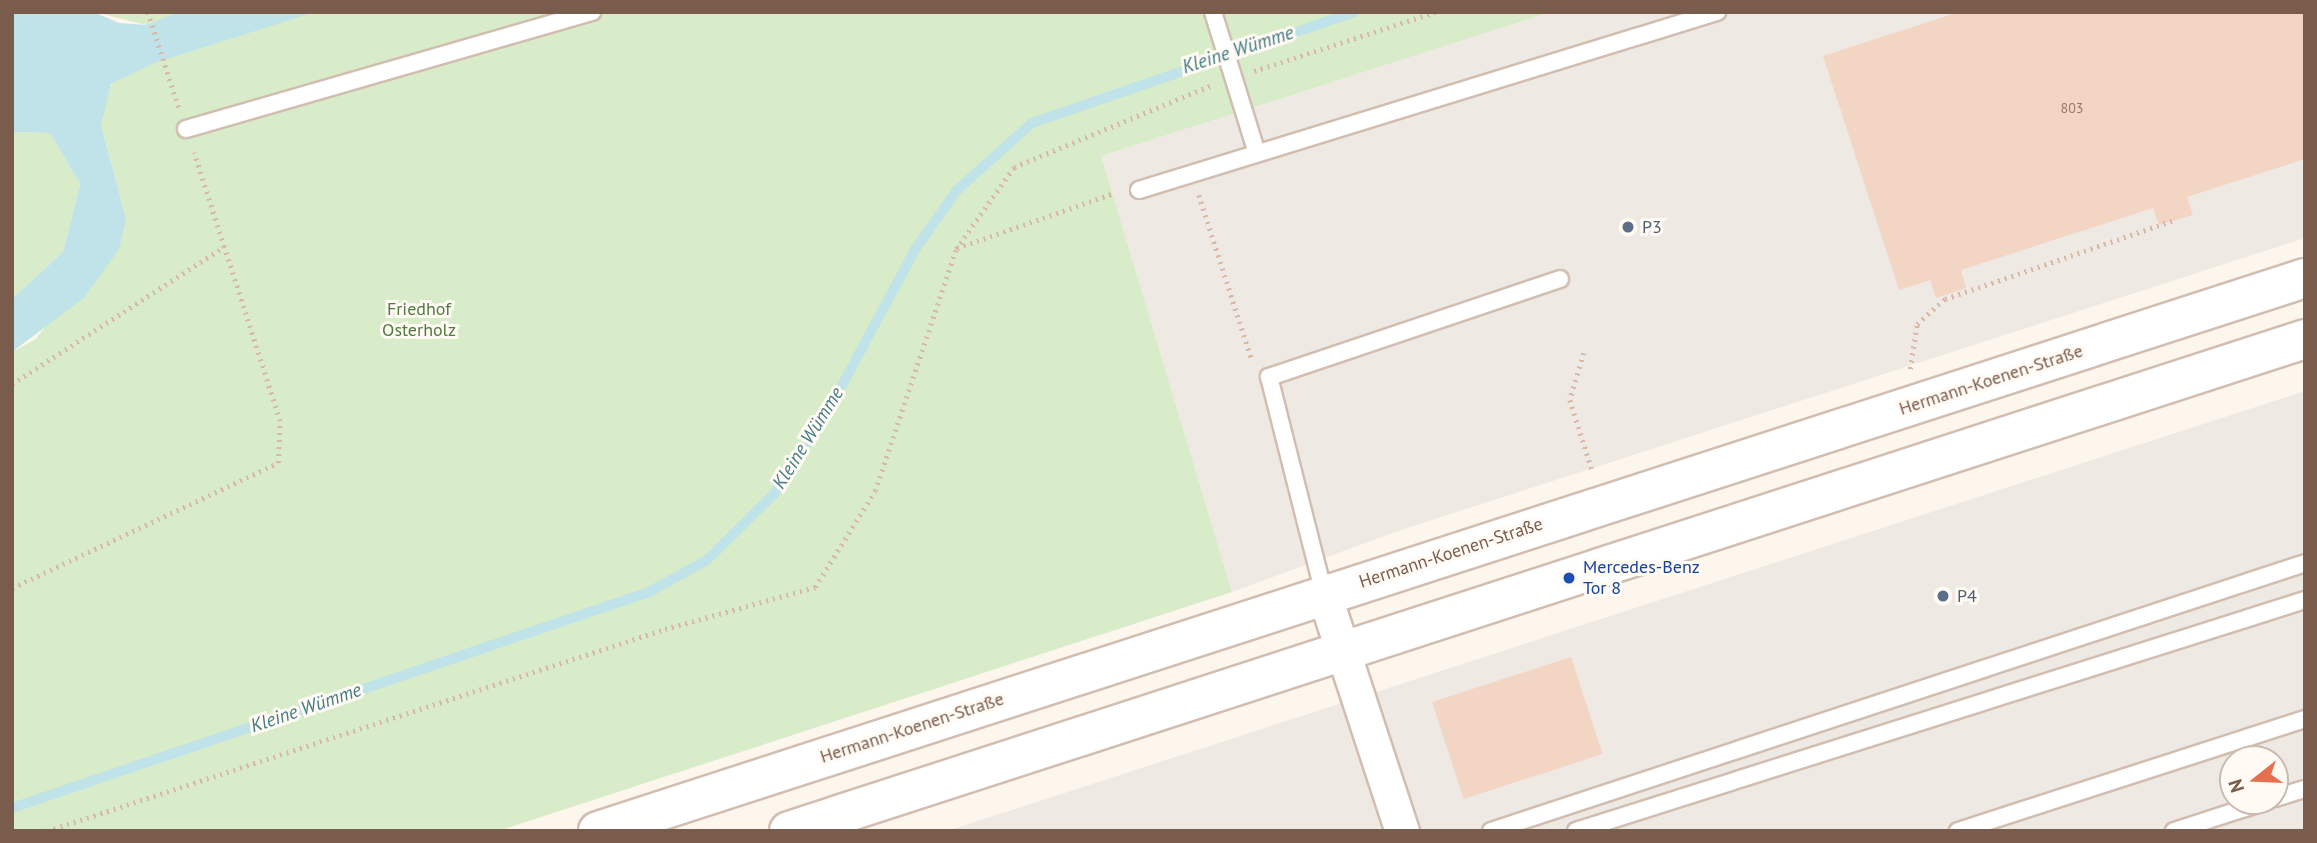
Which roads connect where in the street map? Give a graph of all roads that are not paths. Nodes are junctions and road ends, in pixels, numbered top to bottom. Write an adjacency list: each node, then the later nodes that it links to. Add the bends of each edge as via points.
1 (592, 12): 4 (lane)
2 (1717, 12): 5 (lane)
3 (1215, 19): 5 (lane)
4 (186, 129)
5 (1257, 153): 6 (lane)
6 (1139, 190)
7 (2305, 278): 11 (main road, Hermann-Koenen-Straße)
8 (1560, 279): 11 (lane, via 1269,377)
9 (2305, 339): 13 (main road)
10 (2305, 563): 19 (lane)
11 (1324, 594): 13 (street); 16 (main road, Hermann-Koenen-Straße)
12 (2305, 600): 20 (lane)
13 (1342, 652): 17 (main road); 18 (street)
14 (2305, 719): 21 (lane)
15 (2224, 815): 22 (lane)
16 (598, 831)
17 (789, 831)
18 (1402, 831)
19 (1490, 831)
20 (1576, 831)
21 (1958, 831)
22 (2174, 831)

